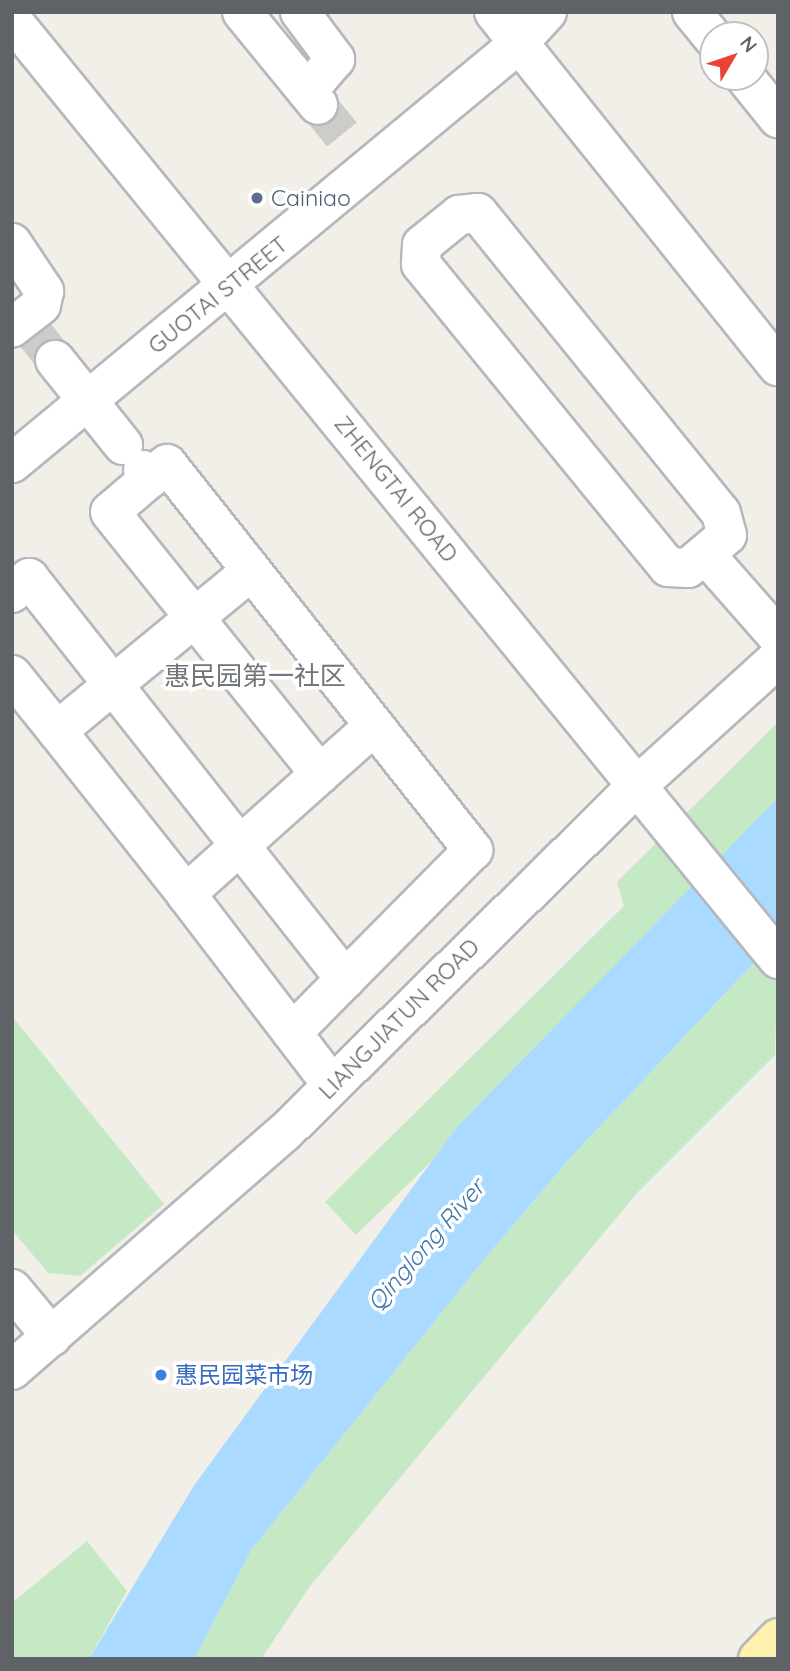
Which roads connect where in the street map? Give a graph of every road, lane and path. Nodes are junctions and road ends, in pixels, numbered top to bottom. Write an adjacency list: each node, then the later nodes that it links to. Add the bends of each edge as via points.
1 (242, 12): 2 (street, via 312,99 335,59)
2 (300, 12)
3 (494, 12): 6 (street)
4 (547, 12): 6 (street, GUOTAI STREET)
5 (12, 20): 10 (street, ZHENGTAI ROAD)
6 (519, 43): 10 (street, GUOTAI STREET, via 361,158); 12 (street)
7 (756, 91): 8 (street)
8 (778, 118)
9 (12, 243): 11 (street, via 44,291)
10 (230, 285): 13 (street, GUOTAI STREET); 27 (street, ZHENGTAI ROAD)
11 (31, 335): 13 (street)
12 (778, 366)
13 (87, 402): 14 (street, GUOTAI STREET); 15 (street)
14 (12, 463)
15 (139, 465): 17 (street, via 167,464); 19 (street, via 110,512)
16 (705, 554): 16 (street, via 688,568 668,567 421,264 422,245 459,215 478,213 721,513 727,536); 20 (street)
17 (251, 571): 19 (street); 24 (street)
18 (12, 593): 23 (street, via 29,579)
19 (196, 618): 23 (street); 26 (street)
20 (778, 637)
21 (778, 658): 27 (street, LIANGJIATUN ROAD)
22 (12, 676): 25 (street)
23 (114, 684): 25 (street); 28 (street)
24 (374, 726): 26 (street); 31 (street, via 473,850)
25 (57, 731): 29 (street)
26 (320, 774): 28 (street)
27 (637, 786): 30 (street, ZHENGTAI ROAD); 33 (street, LIANGJIATUN ROAD)
28 (242, 844): 29 (street); 31 (street)
29 (186, 894): 32 (street)
30 (778, 959)
31 (345, 979): 32 (street)
32 (292, 1033): 33 (street)
33 (332, 1085): 35 (street, LIANGJIATUN ROAD)
34 (12, 1289): 35 (street)
35 (51, 1337): 36 (street, LIANGJIATUN ROAD)
36 (12, 1370)
37 (778, 1638): 38 (main road)
38 (758, 1659)

